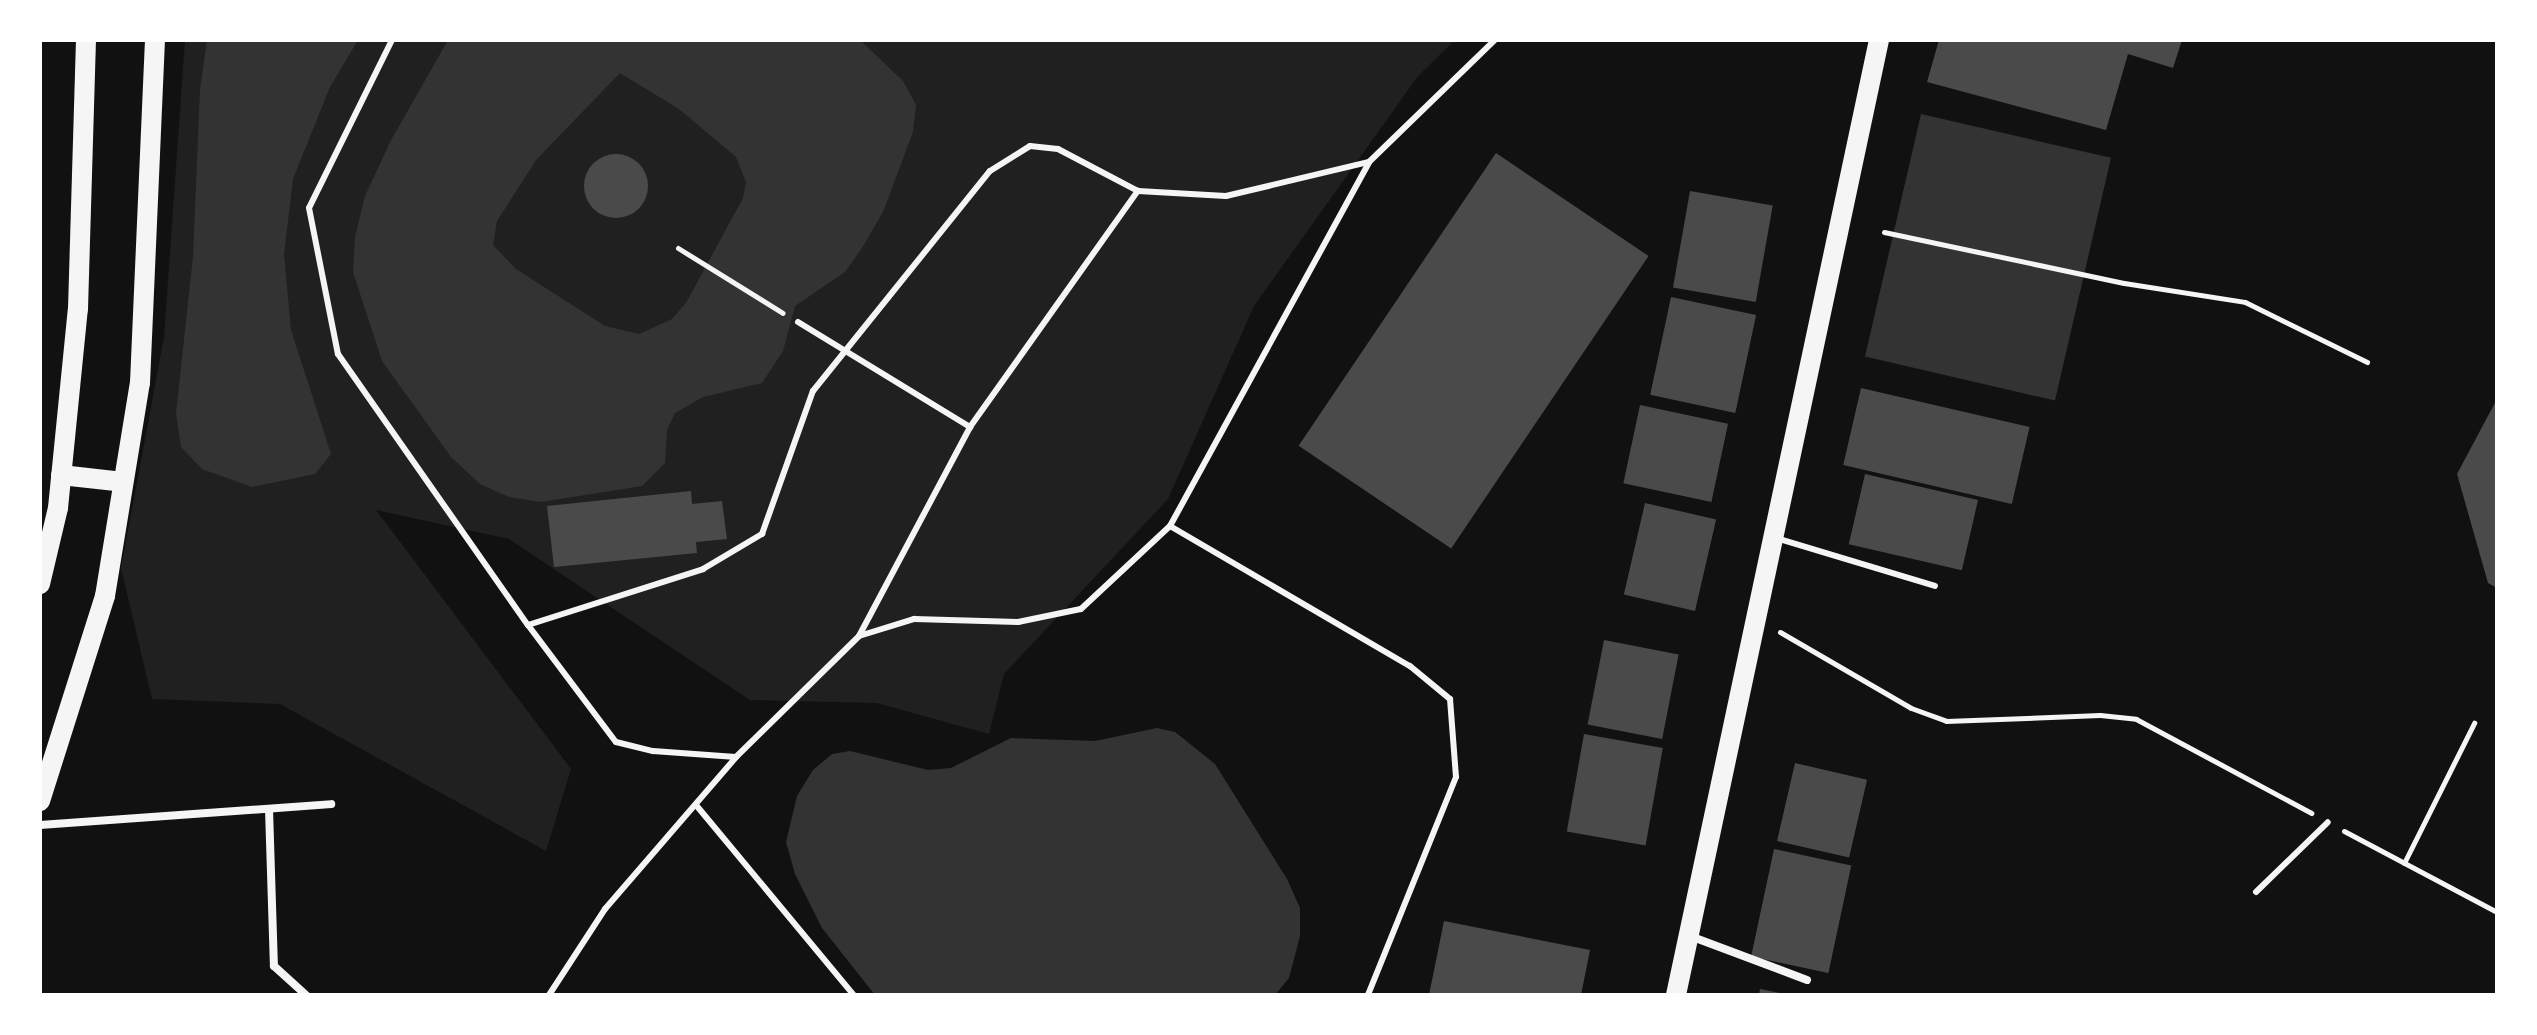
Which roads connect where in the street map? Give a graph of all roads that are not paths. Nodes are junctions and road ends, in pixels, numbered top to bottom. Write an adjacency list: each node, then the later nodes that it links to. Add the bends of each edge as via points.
1 (86, 40): 11 (main road, via 78,309)
2 (155, 40): 12 (main road, via 140,383)
3 (392, 40): 17 (lane, via 309,208 338,354)
4 (1495, 40): 6 (lane)
5 (1879, 40): 14 (main road)
6 (1369, 162): 7 (lane, via 1226,196); 13 (lane)
7 (1138, 191): 9 (lane, via 1058,149 1030,146 990,171); 10 (lane)
8 (798, 322): 9 (lane)
9 (843, 351): 10 (lane); 17 (lane, via 813,391 762,534 703,569)
10 (970, 427): 18 (lane)
11 (61, 475): 12 (main road); 15 (main road)
12 (123, 482): 20 (main road, via 105,596)
13 (1170, 526): 18 (lane, via 1081,609 1018,622 914,619); 32 (lane, via 1410,666 1450,699 1456,777)
14 (1776, 538): 16 (lane); 27 (main road)
15 (40, 584)
16 (1935, 586)
17 (528, 625): 19 (lane, via 616,742 653,751)
18 (859, 636): 19 (lane)
19 (736, 757): 22 (lane)
20 (40, 801)
21 (331, 804): 23 (street)
22 (696, 805): 30 (lane, via 605,909); 31 (lane)
23 (269, 809): 25 (street); 29 (street, via 274,966)
24 (2328, 822): 26 (lane)
25 (40, 825)
26 (2256, 892)
27 (1689, 935): 28 (street); 33 (main road)
28 (1807, 980)
29 (306, 995)
30 (549, 995)
31 (854, 995)
32 (1368, 995)
33 (1676, 995)

